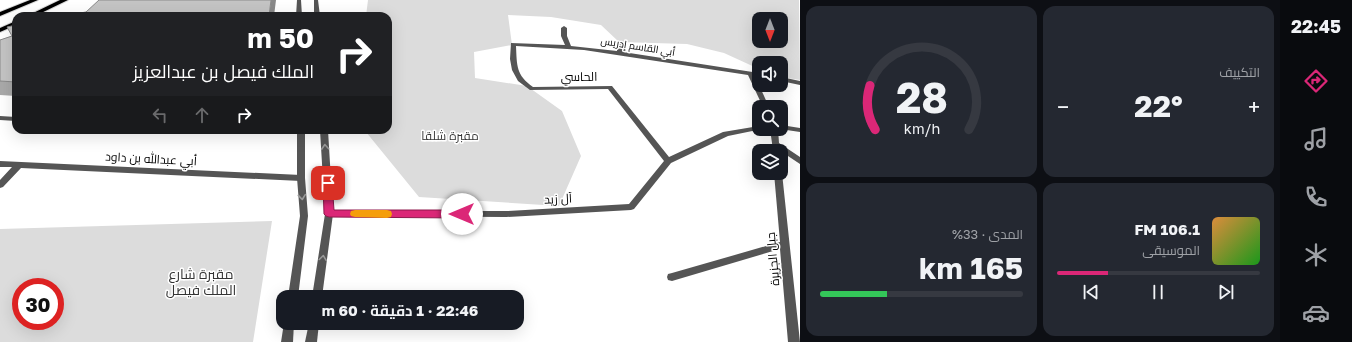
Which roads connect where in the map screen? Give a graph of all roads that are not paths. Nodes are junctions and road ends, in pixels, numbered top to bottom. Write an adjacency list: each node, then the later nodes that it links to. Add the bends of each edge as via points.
1 (35, 0): 8 (main road)
2 (65, 0): 5 (main road)
3 (299, 0): 6 (street)
4 (316, 0): 7 (street)
5 (39, 12)
6 (299, 12)
7 (317, 12)
8 (0, 14)
9 (12, 25): 11 (main road)
10 (564, 28): 14 (street, via 564,36)
11 (0, 30)
12 (620, 43): 15 (street)
13 (513, 44): 14 (street, أبي القاسم إدريس); 28 (street, الحاسي, via 514,73 522,83 532,89 610,87)
14 (569, 47): 15 (street, أبي القاسم إدريس)
15 (620, 53): 16 (street, أبي القاسم إدريس)
16 (750, 73): 19 (street)
17 (788, 80): 18 (street)
18 (800, 83)
19 (763, 100)
20 (0, 118): 21 (street)
21 (12, 119)
22 (788, 128): 24 (street)
23 (752, 129): 28 (street, آل زيد, via 726,134)
24 (800, 130)
25 (301, 134): 32 (street)
26 (324, 134): 35 (street, one-way to 26)
27 (788, 154): 29 (street)
28 (668, 161): 35 (street, آل زيد, via 631,207 506,214)
29 (800, 161)
30 (0, 164): 31 (street, أبي عبدالله بن داود)
31 (19, 165): 32 (street, أبي عبدالله بن داود); 34 (street)
32 (301, 178): 38 (street, one-way to 38, via 304,216)
33 (779, 180): 36 (street, جبل الجزيرة)
34 (0, 185)
35 (329, 214): 39 (street, one-way to 35)
36 (785, 244): 37 (street); 44 (street, جبل الجزيرة)
37 (672, 277)
38 (294, 290)
39 (318, 290)
40 (288, 330): 42 (street)
41 (313, 330): 43 (street)
42 (286, 342)
43 (311, 342)
44 (794, 342)

